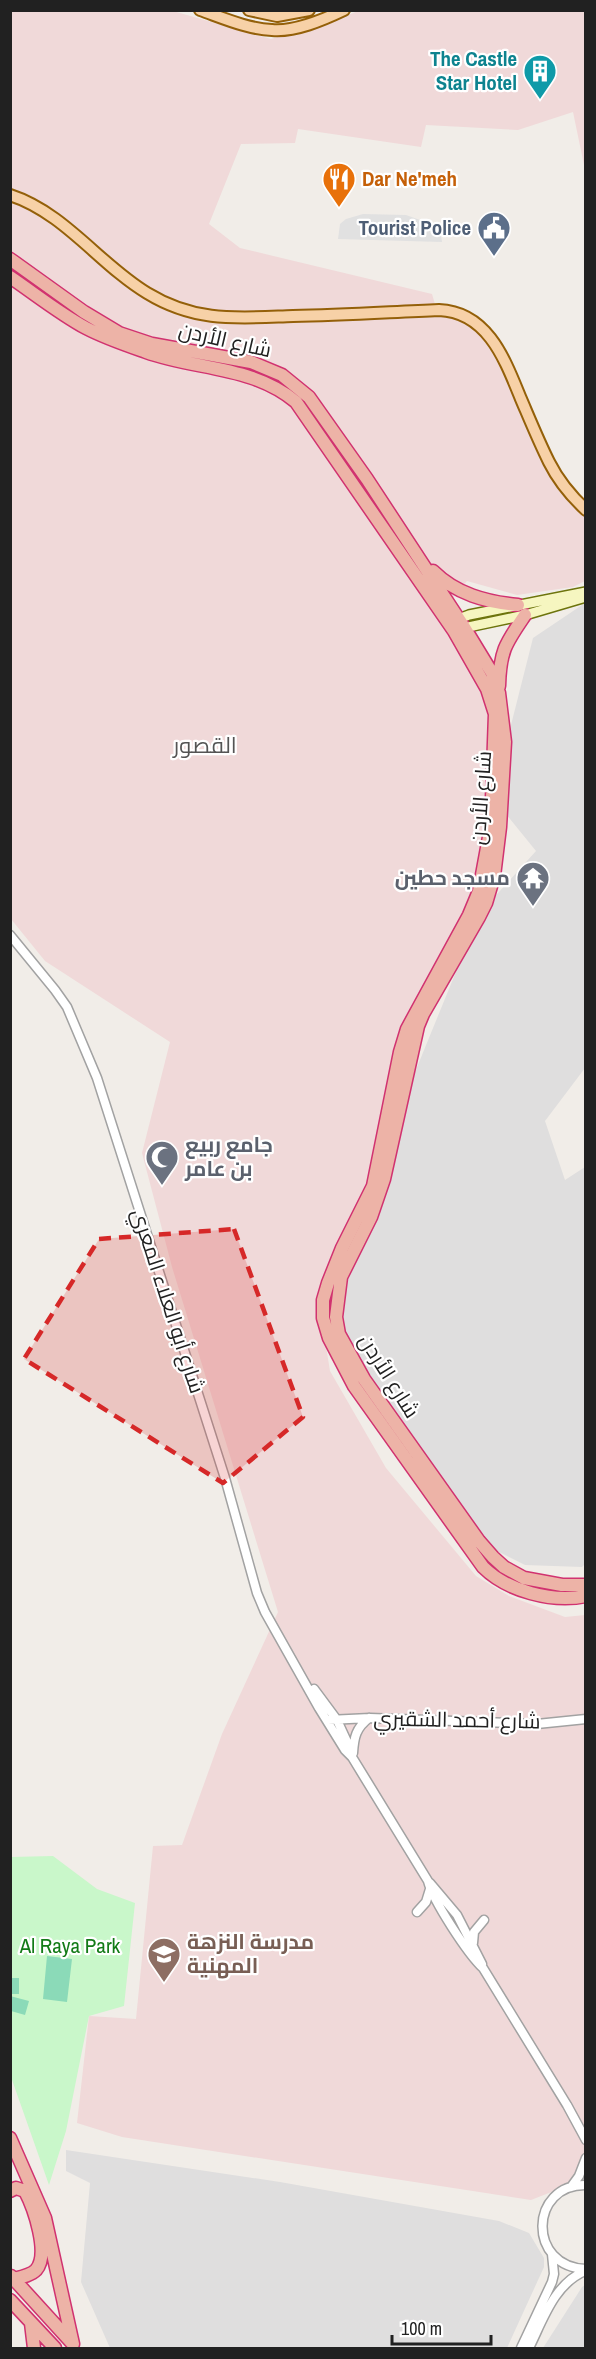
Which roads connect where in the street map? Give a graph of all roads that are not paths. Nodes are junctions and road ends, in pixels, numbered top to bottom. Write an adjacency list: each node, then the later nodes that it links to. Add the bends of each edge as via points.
1 (200, 10): 4 (main road, via 275,31 302,26)
2 (249, 10): 3 (main road, via 277,16)
3 (309, 10)
4 (344, 10)
5 (10, 195): 8 (main road, via 49,214 147,293 200,315 227,319 439,310 469,318 499,350 550,463)
6 (10, 259): 9 (highway, شارع الأردن, via 119,333 152,344 251,362 282,375 309,397)
7 (10, 276): 13 (highway, شارع الأردن, via 66,316 101,335 160,357 252,376 290,397)
8 (585, 510)
9 (418, 556): 12 (highway, via 440,578 465,594); 13 (highway, شارع الأردن)
10 (585, 592): 12 (main road)
11 (585, 597): 12 (main road)
12 (522, 610): 13 (main road); 14 (highway, via 504,648)
13 (456, 625): 14 (highway, شارع الأردن, via 492,673); 16 (highway, شارع الأردن, via 495,714 491,826 483,875 469,915 407,1029 373,1186 342,1248 323,1300 325,1326 340,1361)
14 (499, 693): 16 (highway, شارع الأردن, via 505,742 495,876 479,918 420,1020 384,1179 371,1217 341,1277 337,1295 339,1334)
15 (10, 935): 21 (street, شارع أبو العلاء المعري, via 66,1007 98,1078 225,1478 257,1593)
16 (422, 1474): 17 (highway, شارع الأردن, via 504,1567 540,1582); 18 (highway, شارع الأردن, via 483,1567 493,1576 539,1594)
17 (585, 1584)
18 (585, 1596)
19 (370, 1718): 20 (street, شارع أحمد الشقيري, via 537,1724); 21 (street, شارع أحمد الشقيري); 22 (street, via 356,1732)
20 (585, 1719)
21 (332, 1720): 22 (street, شارع أبو العلاء المعري, via 345,1750)
22 (351, 1754): 23 (street, شارع أبو العلاء المعري)
23 (429, 1885): 24 (street, via 426,1902); 26 (street, شارع أبو العلاء المعري, via 457,1915); 27 (street, شارع أبو العلاء المعري, via 448,1921)
24 (417, 1912)
25 (484, 1920): 26 (street, via 474,1932)
26 (472, 1943): 27 (street, شارع أبو العلاء المعري)
27 (483, 1968): 29 (street, شارع أبو العلاء المعري)
28 (10, 2138): 39 (highway, via 45,2218)
29 (585, 2140)
30 (585, 2158): 32 (street)
31 (585, 2185): 32 (street)
32 (571, 2187): 34 (street, via 554,2198 543,2219 543,2236)
33 (10, 2191): 36 (highway, via 25,2191 43,2251 38,2268)
34 (552, 2254): 35 (street, via 568,2266); 42 (street, via 552,2282)
35 (585, 2270): 43 (street, via 562,2287)
36 (12, 2277): 39 (highway)
37 (10, 2300): 38 (highway)
38 (31, 2323): 40 (highway); 41 (highway)
39 (75, 2346)
40 (34, 2349)
41 (55, 2349)
42 (521, 2349)
43 (530, 2349)

